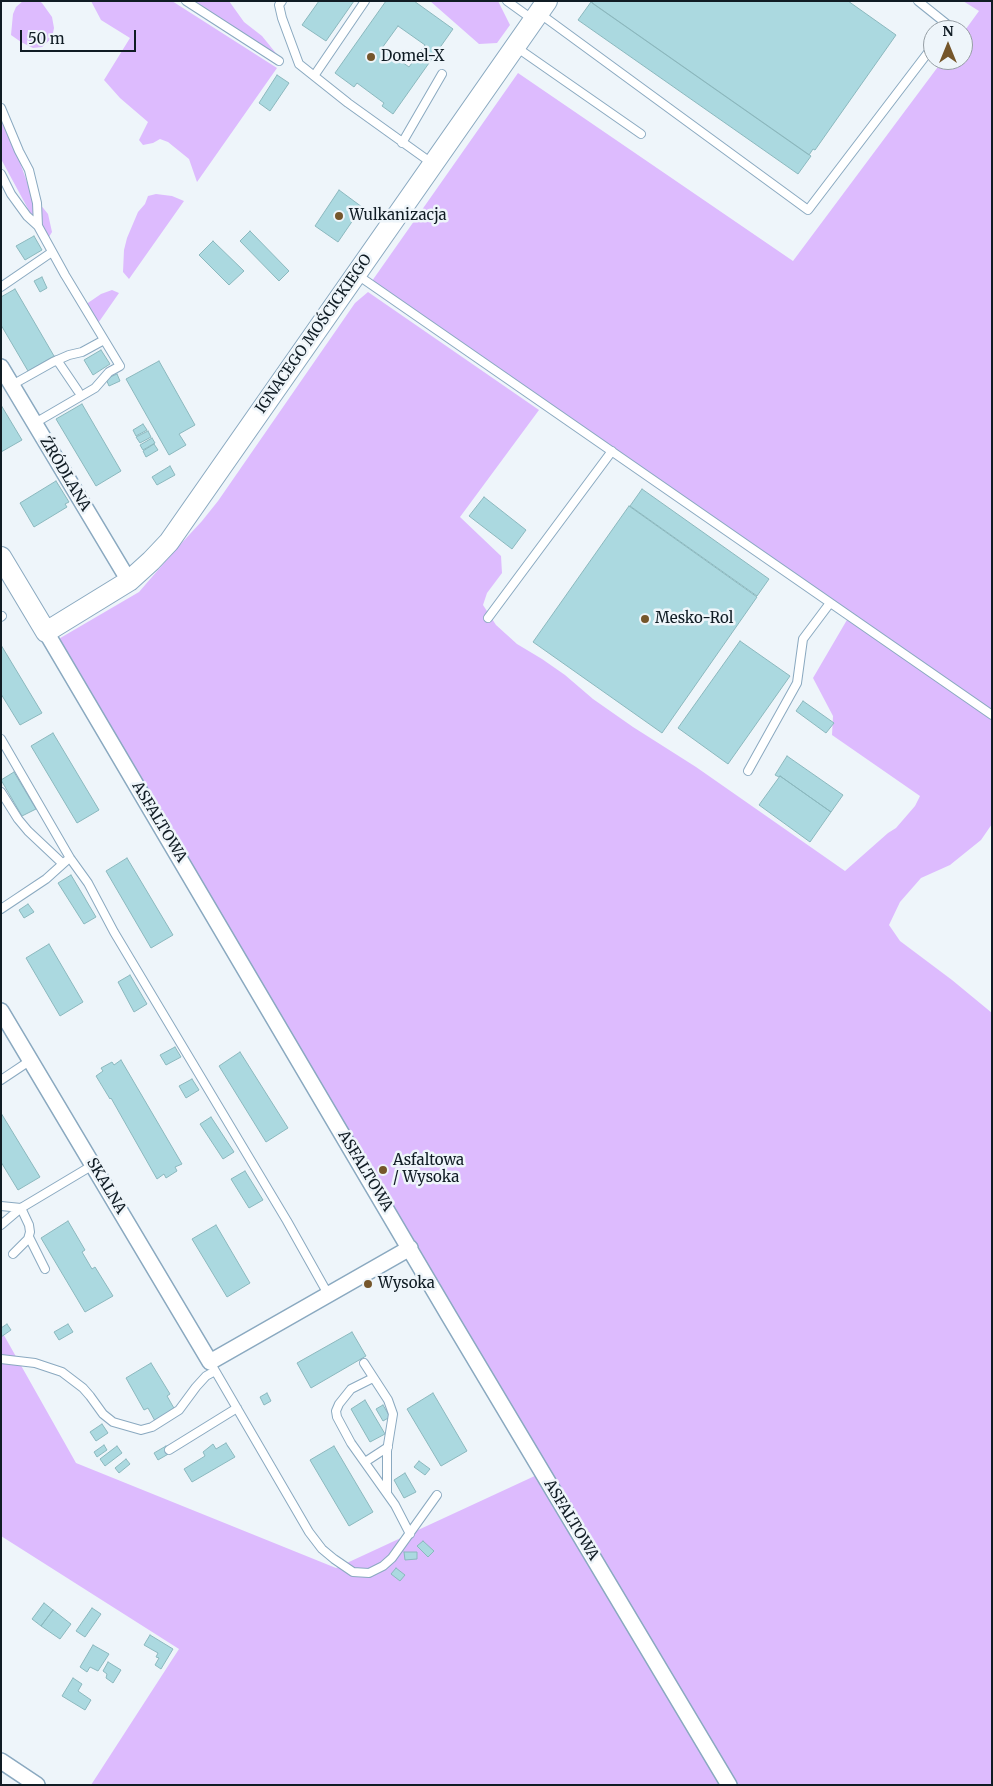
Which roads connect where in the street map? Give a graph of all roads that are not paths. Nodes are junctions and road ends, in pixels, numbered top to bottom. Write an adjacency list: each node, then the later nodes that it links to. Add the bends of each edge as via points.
1 (186, 1): 10 (lane)
2 (365, 1): 12 (lane)
3 (507, 1): 6 (lane)
4 (918, 1): 7 (lane)
5 (278, 2): 12 (lane, via 299,64)
6 (540, 12): 8 (street, IGNACEGO MOŚCICKIEGO); 9 (lane, via 808,210)
7 (942, 20)
8 (516, 46): 14 (lane); 16 (street, IGNACEGO MOŚCICKIEGO)
9 (923, 59)
10 (279, 61)
11 (442, 74): 15 (lane)
12 (314, 76): 15 (lane)
13 (1, 108): 18 (lane, via 29,170 37,203)
14 (641, 134)
15 (402, 143): 16 (lane)
16 (433, 164): 20 (street, IGNACEGO MOŚCICKIEGO)
17 (1, 174): 18 (lane, via 11,194)
18 (38, 226): 19 (lane)
19 (52, 252): 21 (lane); 22 (lane)
20 (355, 274): 28 (lane); 30 (street, IGNACEGO MOŚCICKIEGO, via 169,542)
21 (1, 287)
22 (104, 340): 23 (lane); 27 (lane, via 120,366 105,375 95,388)
23 (57, 360): 25 (lane); 26 (lane)
24 (1, 367): 25 (street, ŹRÓDLANA)
25 (12, 386): 27 (street, ŹRÓDLANA)
26 (78, 391)
27 (35, 423): 30 (street, ŹRÓDLANA)
28 (612, 451): 31 (lane); 32 (lane)
29 (1, 557): 33 (street, ASFALTOWA)
30 (129, 580): 33 (street, IGNACEGO MOŚCICKIEGO)
31 (830, 603): 34 (lane); 38 (lane, via 803,639 797,683)
32 (488, 618)
33 (46, 632): 51 (street, ASFALTOWA)
34 (992, 715)
35 (1, 739): 36 (lane)
36 (10, 754): 37 (lane); 40 (lane)
37 (1, 757)
38 (748, 771)
39 (1, 792): 41 (lane, via 28,831)
40 (70, 858): 41 (lane); 54 (lane, via 88,883)
41 (62, 863): 42 (lane, via 46,880)
42 (1, 909)
43 (1, 1011): 44 (street, SKALNA)
44 (31, 1060): 45 (lane); 46 (street, SKALNA)
45 (1, 1080)
46 (93, 1165): 48 (lane); 57 (street, SKALNA)
47 (1, 1206): 48 (lane)
48 (21, 1208): 49 (lane); 50 (lane, via 30,1225)
49 (1, 1225)
50 (29, 1237): 52 (lane); 53 (lane)
51 (410, 1248): 54 (street); 68 (street, ASFALTOWA)
52 (13, 1254)
53 (45, 1268)
54 (328, 1294): 57 (street)
55 (1, 1359): 57 (lane, via 35,1362 62,1372 83,1388 112,1422 142,1430 179,1410)
56 (364, 1363): 58 (lane)
57 (213, 1366): 59 (lane)
58 (373, 1378): 60 (lane, via 393,1414); 62 (lane, via 350,1389 336,1411 344,1432)
59 (237, 1408): 61 (lane); 65 (lane, via 309,1532 334,1559 353,1572 369,1574 392,1558)
60 (388, 1447): 62 (lane); 63 (lane)
61 (169, 1450)
62 (365, 1462): 63 (lane)
63 (386, 1493): 65 (lane)
64 (437, 1495): 65 (lane)
65 (410, 1534)
66 (1, 1761): 67 (street)
67 (37, 1785)
68 (728, 1785)

